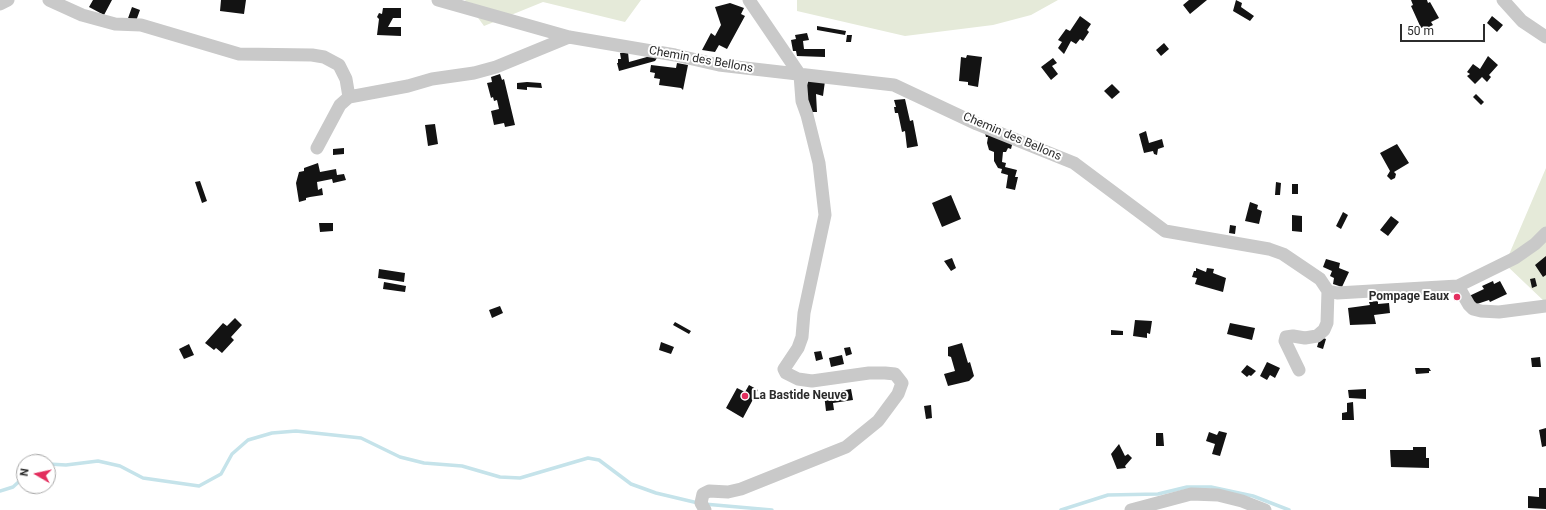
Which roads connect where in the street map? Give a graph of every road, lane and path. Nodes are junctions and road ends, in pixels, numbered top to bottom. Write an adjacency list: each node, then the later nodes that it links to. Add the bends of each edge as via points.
1 (8, 0): 6 (street)
2 (50, 0): 10 (street, via 82,15 115,24 141,25 239,54 268,53 324,57 338,65 346,79)
3 (438, 0): 7 (street, Chemin des Bellons)
4 (750, 0): 9 (street)
5 (1503, 0): 8 (street, via 1522,21)
6 (0, 4)
7 (569, 37): 9 (street, Chemin des Bellons, via 719,65); 10 (street, via 496,67 474,73)
8 (1546, 37)
9 (800, 75): 14 (street, Chemin des Bellons, via 894,85 977,124 1074,163 1165,231 1269,249 1283,254 1320,279); 17 (street, via 802,101 819,164 825,215 804,313 802,337 784,369 786,373 798,379 812,381 885,373 895,374 902,383 898,394 878,421 846,447 741,489 728,492 709,491 703,494 701,503)
10 (348, 97): 11 (street, via 340,105)
11 (317, 148)
12 (1546, 233): 13 (street, via 1515,258)
13 (1458, 286): 14 (street, via 1338,294); 15 (street, via 1469,304 1481,311 1499,312)
14 (1328, 290): 16 (street, via 1327,323 1324,330 1317,336 1305,338 1286,336 1285,341)
15 (1546, 306)
16 (1299, 370)
17 (705, 510)
18 (1131, 510): 19 (street, via 1191,494 1218,495)
19 (1265, 510)

